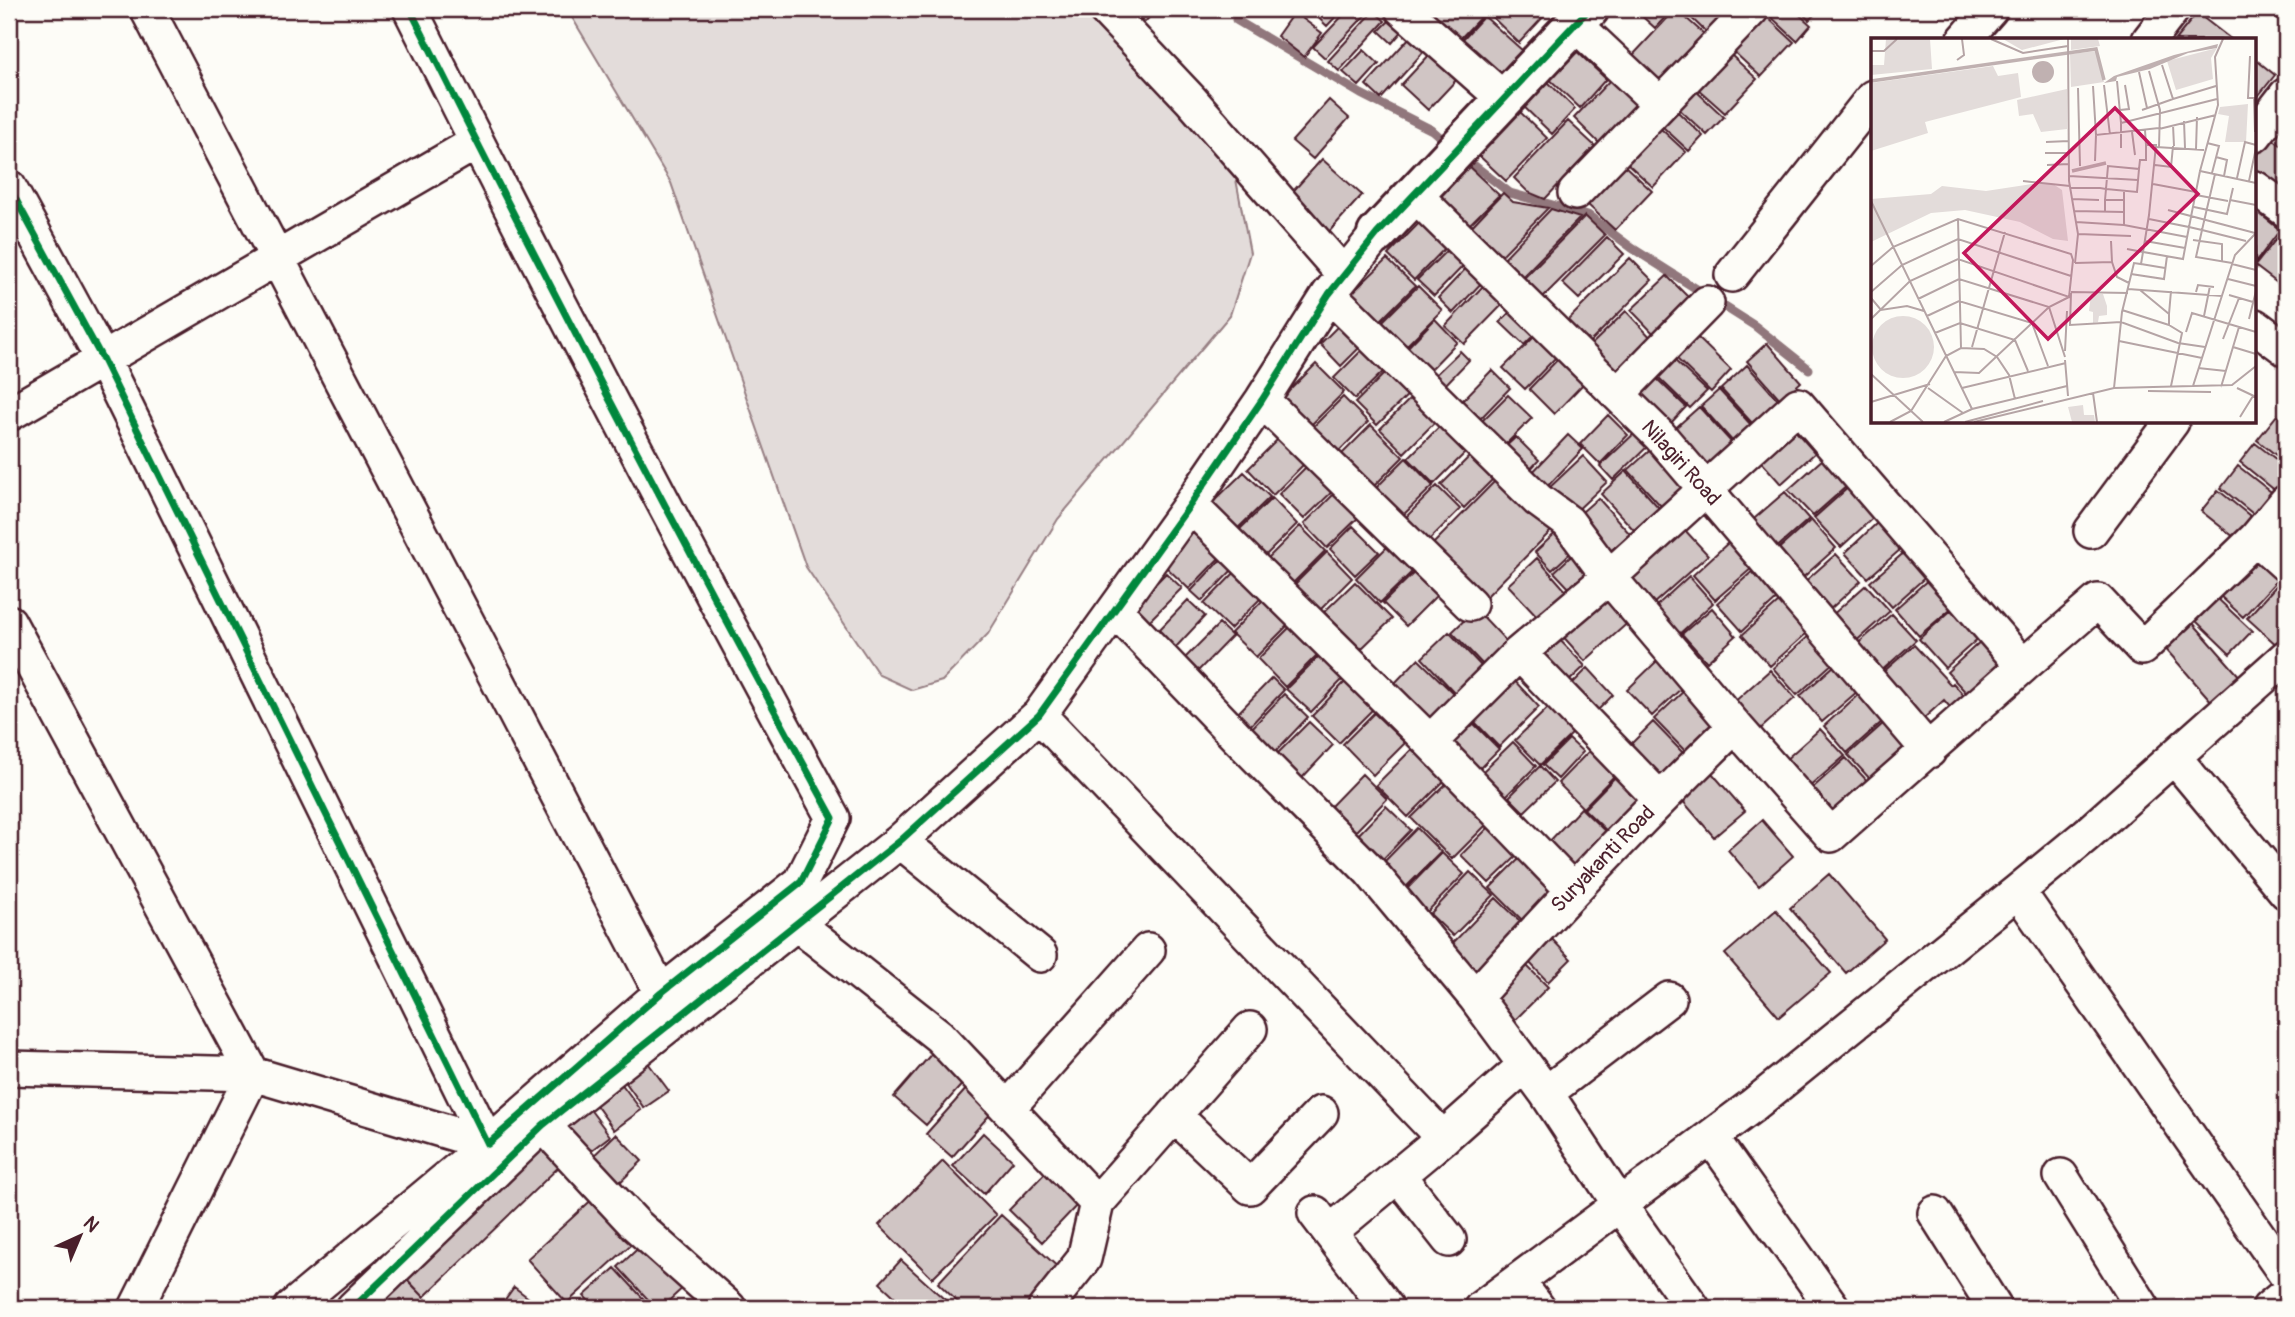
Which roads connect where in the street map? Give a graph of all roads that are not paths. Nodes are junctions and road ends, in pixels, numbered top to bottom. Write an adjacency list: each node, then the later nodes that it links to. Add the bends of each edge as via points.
1 (147, 9): 23 (street)
2 (410, 9): 16 (street)
3 (1105, 9): 25 (street, via 1191,100)
4 (1402, 9): 12 (street)
5 (1752, 9): 14 (street)
6 (1991, 9): 9 (street)
7 (2173, 9): 10 (street)
8 (1582, 16): 12 (street); 14 (street)
9 (1966, 38)
10 (2151, 38)
11 (2286, 95): 15 (street)
12 (1504, 99): 19 (street)
13 (1871, 100): 24 (street)
14 (1660, 104): 20 (street)
15 (2256, 134)
16 (477, 142): 23 (street); 60 (street, via 731,632 833,818 801,882)
17 (9, 187): 29 (street)
18 (2256, 189): 21 (street)
19 (1414, 194): 22 (street); 30 (street, Nilagiri Road)
20 (1575, 194)
21 (2286, 210)
22 (1377, 234): 25 (street)
23 (278, 257): 29 (street); 60 (street)
24 (1732, 275)
25 (1337, 284): 31 (street); 40 (street, via 1538,500 1568,522)
26 (1707, 303): 30 (street)
27 (2256, 327): 28 (street)
28 (2286, 349)
29 (103, 360): 32 (street); 74 (street)
30 (1618, 394): 34 (street, Nilagiri Road)
31 (1262, 400): 36 (street); 41 (street)
32 (9, 414)
33 (2171, 424): 37 (street)
34 (1706, 489): 40 (street); 46 (street, via 1798,405); 50 (street, Nilagiri Road)
35 (2286, 502): 38 (street)
36 (1190, 505): 42 (street); 49 (street)
37 (2091, 531)
38 (2256, 538): 39 (street); 46 (street, via 2142,648 2098,601)
39 (2286, 565)
40 (1609, 577): 44 (street); 48 (street)
41 (1470, 604)
42 (1116, 611): 47 (street); 61 (street, via 1370,871)
43 (9, 622): 66 (street)
44 (1519, 653): 49 (street); 52 (street)
45 (2286, 657): 51 (street)
46 (2023, 666): 50 (street)
47 (1039, 715): 53 (street); 73 (street)
48 (1735, 726): 50 (street, via 1831,835); 52 (street, Suryakanti Road)
49 (1430, 742): 54 (street)
50 (1928, 751)
51 (2174, 757): 55 (street); 56 (street)
52 (1660, 799): 54 (street, Suryakanti Road)
53 (900, 841): 57 (street); 59 (street)
54 (1572, 889): 61 (street, Suryakanti Road)
55 (2018, 891): 72 (street); 82 (street)
56 (2286, 893)
57 (796, 923): 68 (street, via 939,1036); 71 (street)
58 (1147, 950): 68 (street)
59 (1040, 955)
60 (661, 993): 74 (street)
61 (1475, 997): 64 (street)
62 (1669, 999): 67 (street)
63 (1250, 1029): 70 (street)
64 (1525, 1065): 67 (street); 73 (street)
65 (9, 1068): 66 (street)
66 (253, 1073): 74 (street); 83 (street)
67 (1546, 1093): 78 (street)
68 (1008, 1108): 77 (street)
69 (1321, 1113): 70 (street, via 1250,1187)
70 (1174, 1115): 77 (street)
71 (543, 1125): 85 (street); 86 (street, via 636,1225)
72 (1712, 1137): 78 (street); 92 (street)
73 (1443, 1138): 75 (street)
74 (488, 1144): 84 (street)
75 (1398, 1175): 80 (street); 88 (street, via 1323,1223)
76 (2061, 1176): 94 (street)
77 (1097, 1203): 87 (street, via 1084,1259)
78 (1620, 1205): 81 (street); 91 (street)
79 (1935, 1213): 93 (street)
80 (1449, 1240)
81 (1518, 1282): 89 (street); 90 (street)
82 (2279, 1298)
83 (136, 1308)
84 (291, 1308)
85 (352, 1308)
86 (729, 1308)
87 (1045, 1308)
88 (1387, 1308)
89 (1481, 1308)
90 (1538, 1308)
91 (1693, 1308)
92 (1833, 1308)
93 (1995, 1308)
94 (2143, 1308)

